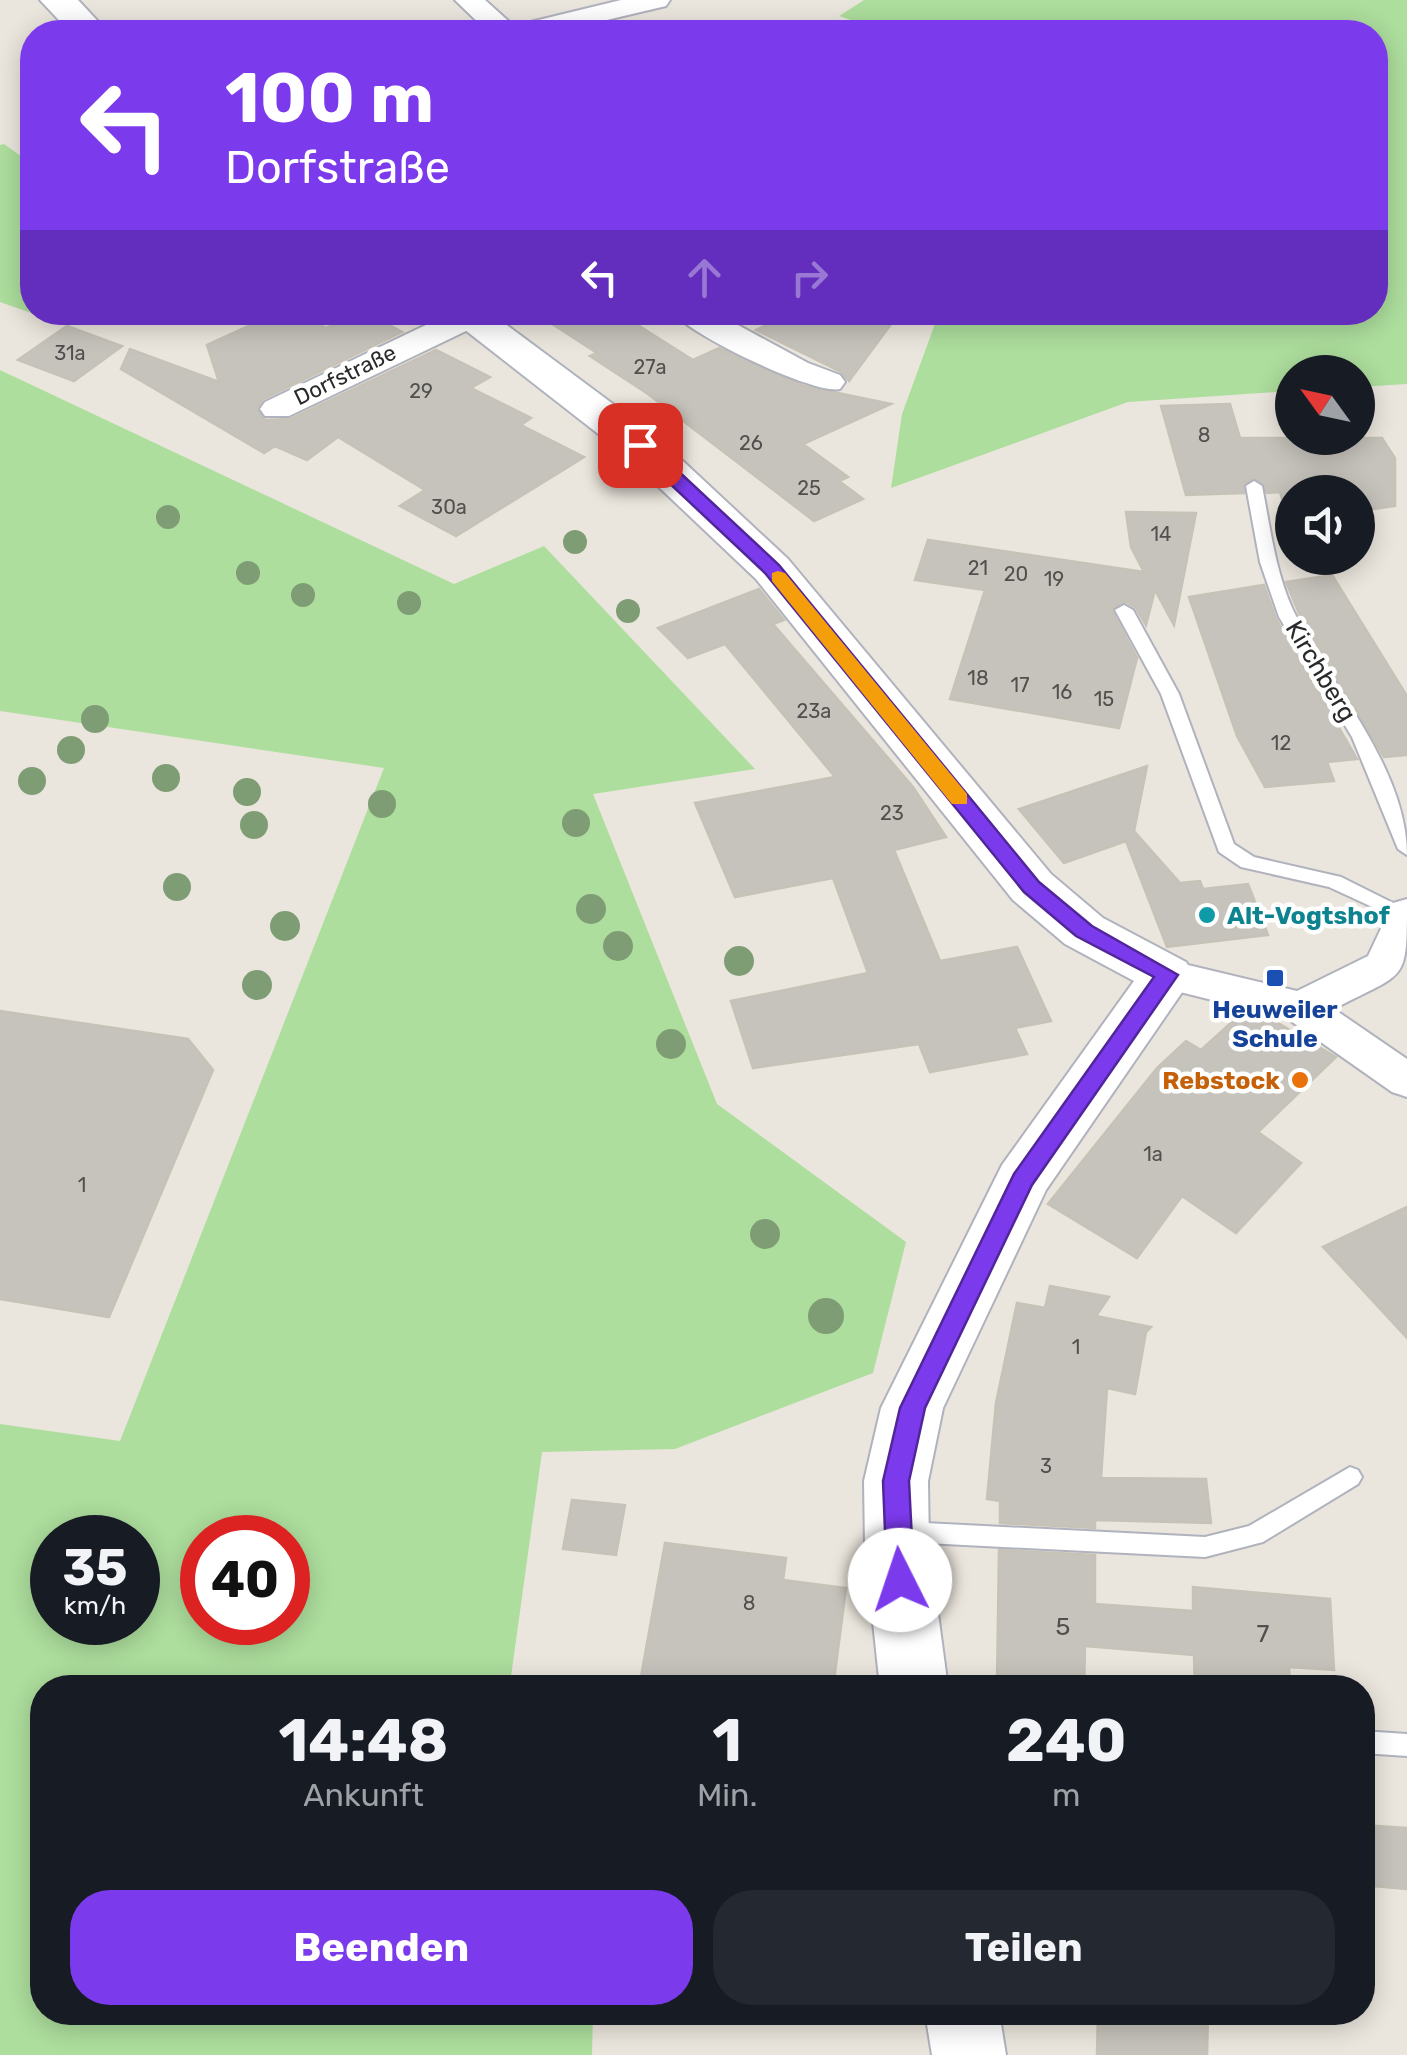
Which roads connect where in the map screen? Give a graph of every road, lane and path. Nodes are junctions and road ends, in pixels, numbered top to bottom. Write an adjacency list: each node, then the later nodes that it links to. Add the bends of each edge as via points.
1 (58, 0): 4 (street)
2 (469, 0): 5 (street)
3 (649, 10): 6 (street)
4 (78, 20)
5 (491, 20)
6 (591, 20)
7 (448, 325): 11 (street, Dorfstraße)
8 (485, 325): 16 (street, Dorfstraße, via 640,445 772,569 1032,887 1084,931)
9 (713, 325): 10 (street)
10 (828, 382)
11 (276, 409)
12 (1254, 486): 14 (lane, Kirchberg, via 1268,562 1288,617 1360,737)
13 (1124, 610): 15 (lane, via 1170,694 1235,858 1334,882)
14 (1407, 849)
15 (1406, 915): 17 (street, via 1385,965)
16 (1167, 975): 17 (street, Dorfstraße); 20 (street, via 1022,1180 912,1408 896,1481)
17 (1300, 1007): 18 (street, Dorfstraße)
18 (1407, 1081)
19 (1350, 1478): 20 (lane, via 1255,1535 1205,1547)
20 (897, 1531): 21 (street)
21 (913, 1675)
22 (1375, 1743): 23 (lane)
23 (1407, 1746)
24 (964, 2025): 25 (street)
25 (969, 2055)

